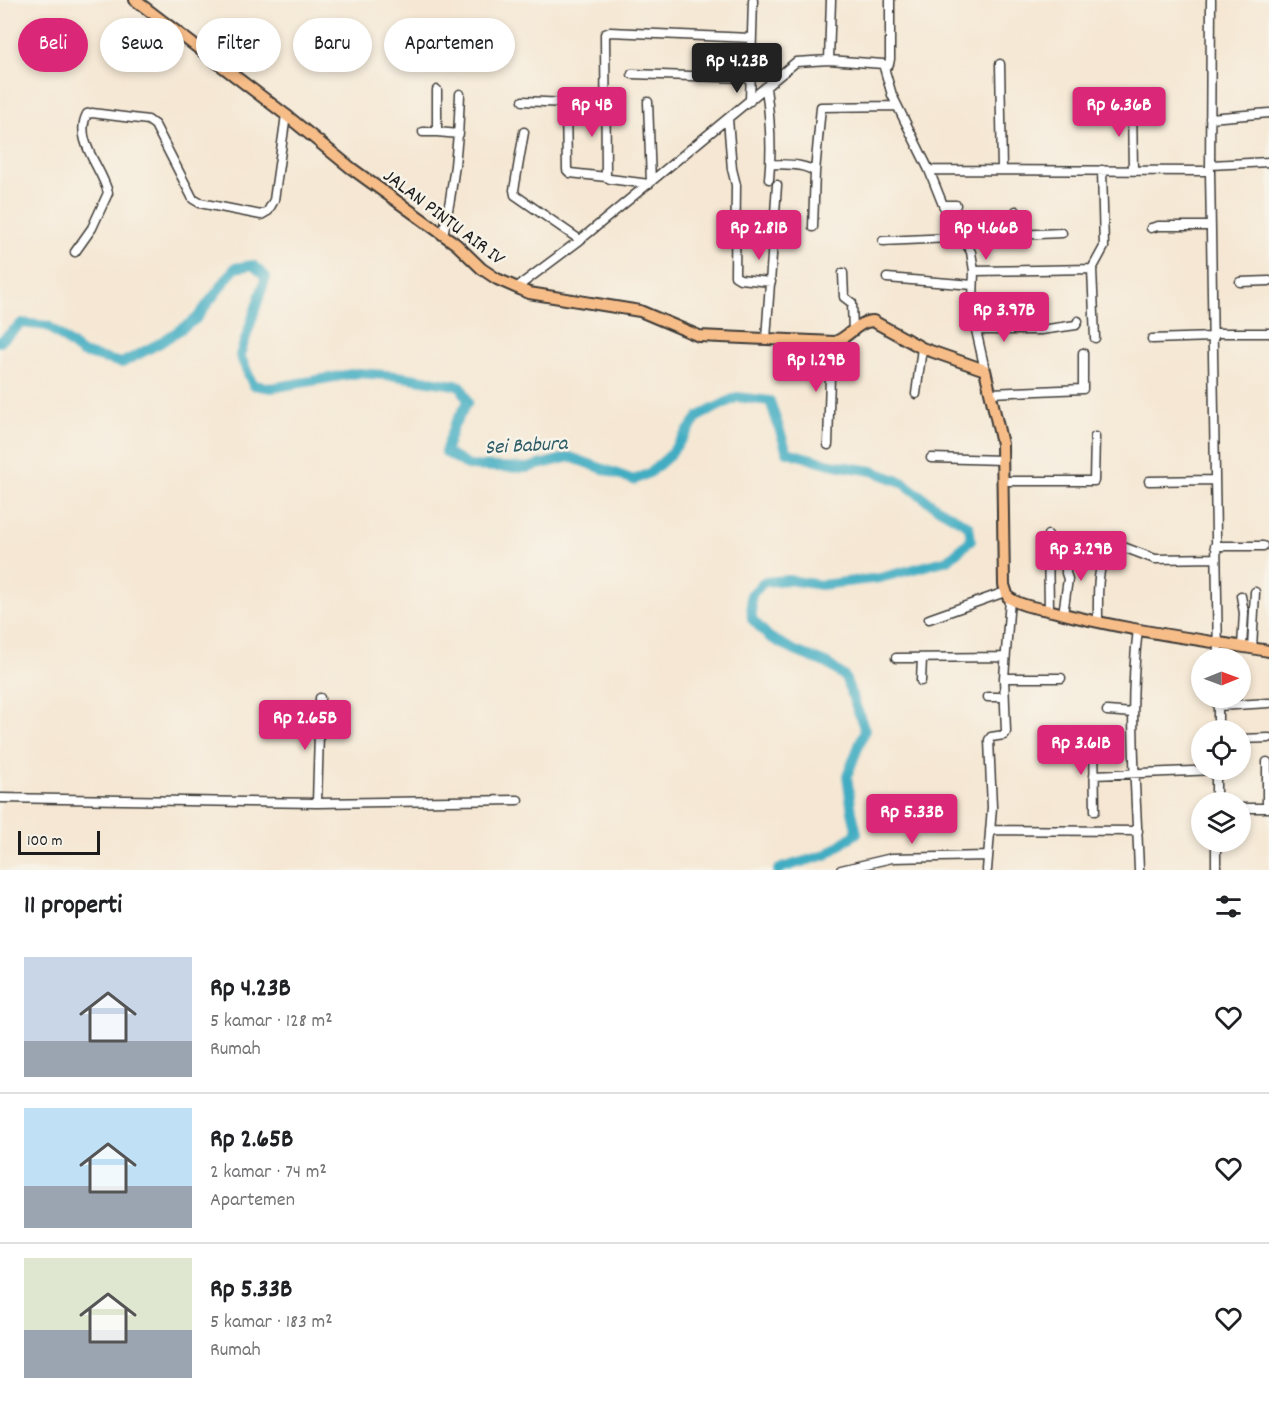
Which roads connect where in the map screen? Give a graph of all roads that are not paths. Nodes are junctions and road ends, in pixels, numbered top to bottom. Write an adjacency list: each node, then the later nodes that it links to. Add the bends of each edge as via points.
1 (135, 0): 21 (main road, JALAN PINTU AIR IV)
2 (753, 0): 6 (street)
3 (831, 0): 7 (street)
4 (890, 0): 9 (street, via 890,59)
5 (1211, 0): 22 (street)
6 (751, 38): 11 (street); 36 (street, via 605,34)
7 (829, 60): 9 (street); 12 (street, via 796,62)
8 (1000, 64): 32 (street)
9 (886, 67): 18 (street)
10 (632, 74): 11 (street)
11 (749, 78): 16 (street)
12 (766, 87): 16 (street); 29 (street)
13 (437, 90): 25 (street)
14 (460, 94): 27 (street)
15 (523, 101): 36 (street, via 566,103 567,170)
16 (750, 101): 23 (street)
17 (648, 102): 37 (street)
18 (897, 106): 31 (street); 35 (street, via 821,107)
19 (1132, 107): 34 (street)
20 (1269, 113): 22 (street)
21 (286, 115): 45 (main road, JALAN PINTU AIR IV); 50 (street, via 274,200 261,215 194,199 155,125 148,120 87,114 87,147 108,193 93,228)
22 (1210, 118): 30 (street)
23 (728, 119): 37 (street); 56 (street, via 736,185 735,276)
24 (423, 132): 25 (street)
25 (437, 132): 27 (street)
26 (524, 132): 48 (street, via 514,195)
27 (459, 134): 45 (street, via 453,192)
28 (1269, 162): 30 (street)
29 (771, 164): 35 (street); 56 (street)
30 (1210, 168): 34 (street); 41 (street)
31 (929, 170): 32 (street); 38 (street)
32 (1002, 170): 33 (street)
33 (1102, 170): 34 (street); 51 (street, via 1104,247)
34 (1133, 170)
35 (815, 172): 42 (street)
36 (606, 177): 37 (street)
37 (650, 183): 48 (street)
38 (943, 205): 39 (street); 47 (street)
39 (956, 205)
40 (1016, 211): 46 (street)
41 (1211, 226): 43 (street); 64 (street)
42 (813, 227)
43 (1151, 228)
44 (1062, 233): 46 (street)
45 (443, 235): 59 (main road, JALAN PINTU AIR IV, via 482,269)
46 (1017, 236): 47 (street)
47 (962, 238): 49 (street); 52 (street, via 971,252)
48 (580, 240): 59 (street)
49 (883, 241)
50 (75, 252)
51 (1092, 269): 52 (street); 65 (street)
52 (974, 271): 58 (street)
53 (843, 273): 62 (street, via 844,297 852,303)
54 (886, 278): 58 (street)
55 (1269, 281): 57 (street)
56 (771, 282): 66 (street)
57 (1240, 282)
58 (973, 285): 61 (street)
59 (516, 288): 66 (main road, JALAN PINTU AIR IV, via 640,311 699,336)
60 (1078, 321): 61 (street, via 1076,326 1047,329)
61 (976, 330): 71 (street)
62 (853, 331): 68 (main road, JALAN PINTU AIR IV); 69 (main road, JALAN PINTU AIR IV, via 864,322 873,321)
63 (1269, 333): 64 (street)
64 (1214, 335): 67 (street); 79 (street)
65 (1095, 338)
66 (766, 339): 68 (main road, JALAN PINTU AIR IV)
67 (1152, 339)
68 (831, 342): 75 (street)
69 (922, 348): 71 (main road, JALAN PINTU AIR IV); 73 (street)
70 (1083, 353): 72 (street, via 1083,389)
71 (985, 370): 72 (main road)
72 (991, 393): 77 (main road)
73 (916, 394)
74 (1095, 437): 80 (street, via 1094,481)
75 (828, 445)
76 (931, 458): 77 (street)
77 (1003, 460): 80 (main road)
78 (1149, 480): 79 (street)
79 (1214, 480): 82 (street)
80 (1004, 481): 87 (main road)
81 (1048, 535): 89 (street)
82 (1215, 546): 83 (street); 85 (street)
83 (1263, 546)
84 (1066, 548): 90 (street)
85 (1216, 558): 92 (street, via 1155,559 1110,542 1099,574); 94 (street)
86 (1255, 592): 96 (street)
87 (1007, 595): 89 (main road); 91 (street); 100 (street)
88 (1241, 596): 96 (street)
89 (1049, 610): 90 (main road)
90 (1064, 614): 92 (main road)
91 (929, 619)
92 (1098, 622): 93 (main road)
93 (1137, 629): 94 (main road); 111 (street)
94 (1218, 644): 95 (street); 96 (main road)
95 (1218, 648)
96 (1247, 648)
97 (1251, 649): 98 (main road)
98 (1269, 651)
99 (922, 657): 100 (street); 101 (street); 104 (street)
100 (1005, 657): 102 (street)
101 (896, 658)
102 (1004, 678): 103 (street); 106 (street)
103 (1061, 678)
104 (921, 681)
105 (988, 697): 106 (street)
106 (1004, 697): 125 (street, via 1006,733 989,740)
107 (320, 698): 121 (street)
108 (1251, 703): 109 (street)
109 (1269, 703)
110 (1107, 711): 111 (street)
111 (1133, 712): 117 (street)
112 (1269, 738): 113 (street)
113 (1251, 739)
114 (1094, 740): 118 (street)
115 (1267, 762): 123 (street)
116 (1191, 771): 117 (street)
117 (1134, 772): 118 (street); 126 (street)
118 (1094, 775): 124 (street)
119 (0, 798): 121 (street)
120 (518, 801): 121 (street)
121 (317, 803)
122 (1251, 808): 123 (street)
123 (1268, 808)
124 (1095, 811)
125 (990, 830): 126 (street); 128 (street)
126 (1138, 831): 131 (street)
127 (1216, 852): 132 (street)
128 (987, 856): 129 (street, via 892,858); 130 (street)
129 (841, 870)
130 (987, 870)
131 (1140, 870)
132 (1216, 870)

